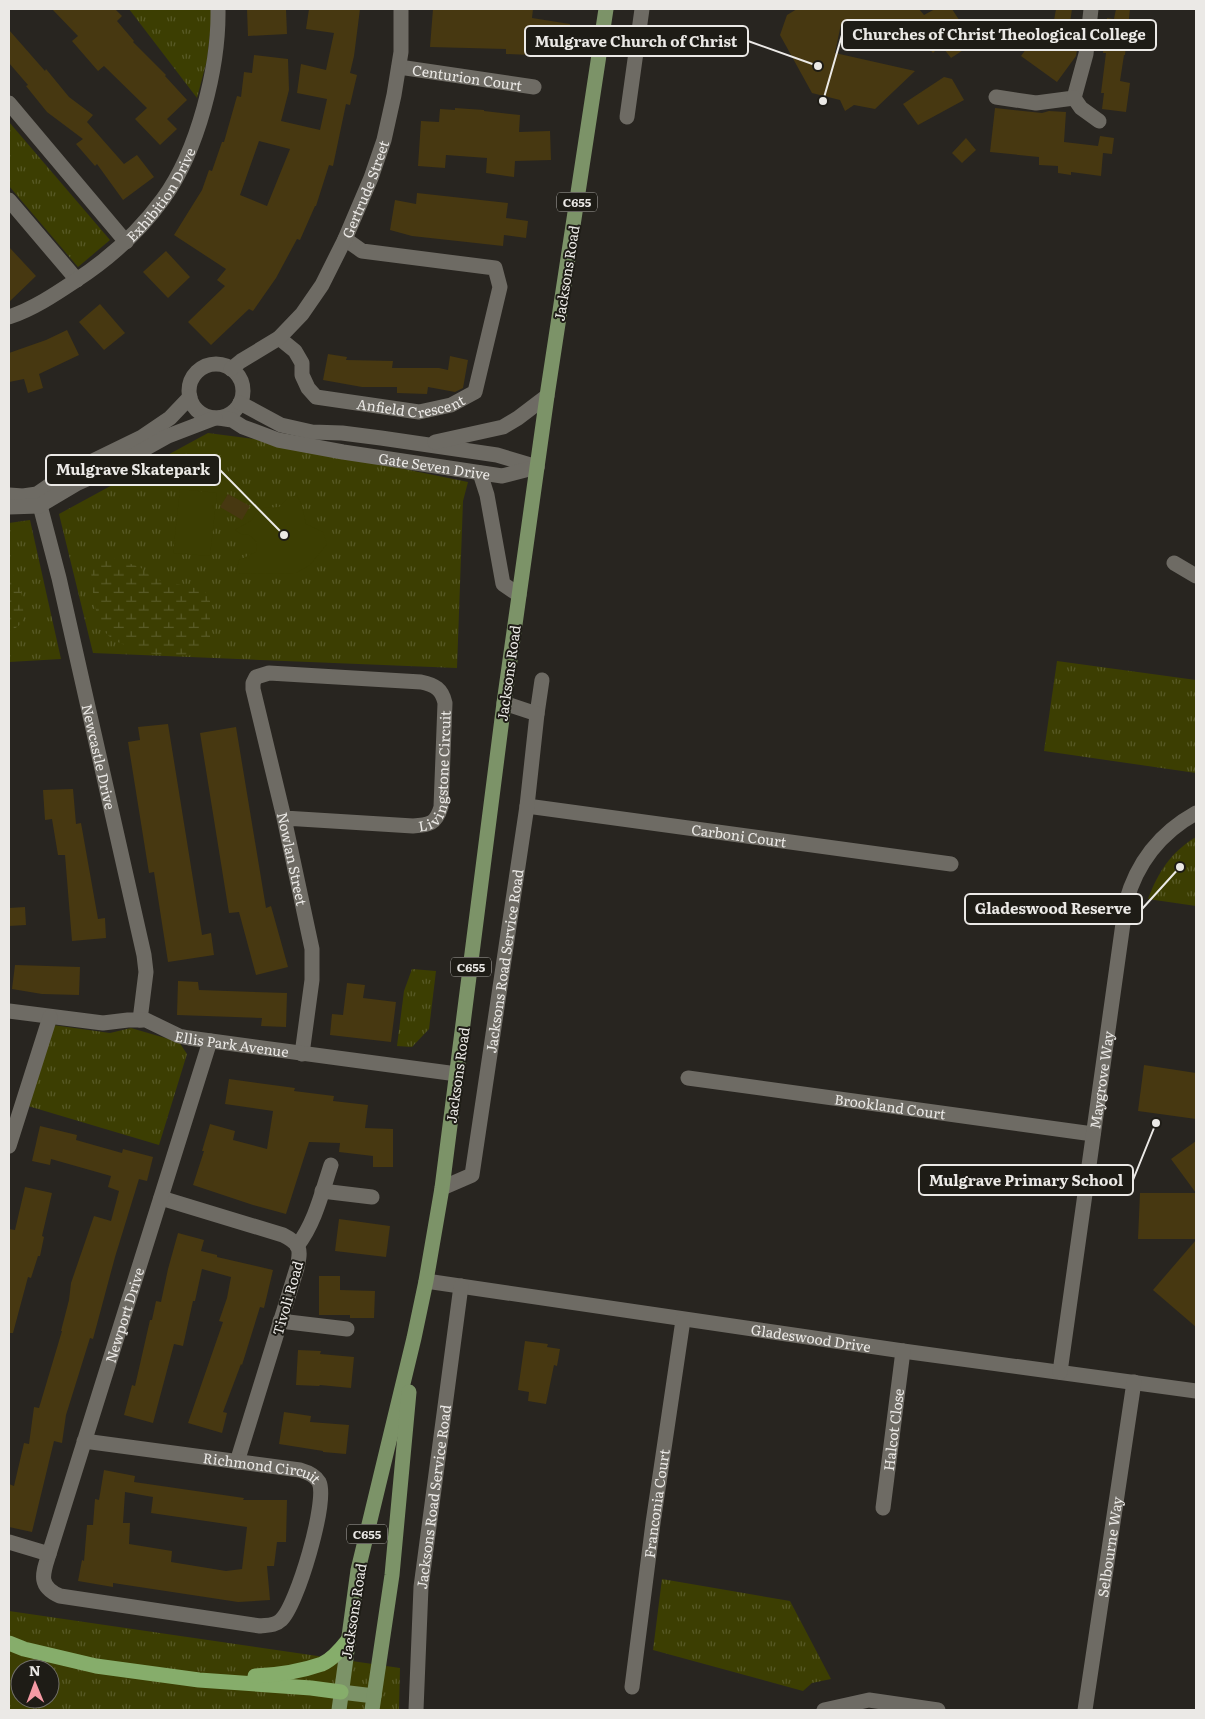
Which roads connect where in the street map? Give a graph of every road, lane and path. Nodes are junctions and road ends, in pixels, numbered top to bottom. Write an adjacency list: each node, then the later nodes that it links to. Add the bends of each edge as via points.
1 (218, 9): 15 (street, Exhibition Drive, via 214,71 185,161 164,198)
2 (401, 9): 6 (street, Gertrude Street)
3 (606, 9): 20 (main road, Jacksons Road / C655)
4 (642, 9): 11 (street)
5 (1091, 9): 9 (street, via 1086,54)
6 (399, 67): 7 (street, Centurion Court); 14 (street, Gertrude Street, via 384,140 372,178)
7 (534, 87)
8 (996, 97): 9 (street, via 1036,102)
9 (1074, 98): 12 (street, via 1081,108)
10 (9, 103): 15 (street)
11 (627, 117)
12 (1099, 121)
13 (9, 200): 16 (street)
14 (345, 239): 18 (street, Gertrude Street, via 302,314); 18 (street, Anfield Crescent, via 362,251 495,268 500,287 475,392 451,405 419,412 316,397 302,375 302,363 295,351)
15 (126, 242): 16 (street, Exhibition Drive)
16 (78, 280): 17 (street, Exhibition Drive, via 24,312)
17 (9, 317)
18 (274, 341): 19 (street, Gertrude Street, via 241,361)
19 (236, 375): 21 (street, via 216,365 202,369 190,384); 22 (street, via 243,388)
20 (547, 396): 24 (street, Gate Seven Drive, via 503,427); 25 (main road, Jacksons Road / C655)
21 (190, 397): 23 (street, via 199,412); 28 (street, via 170,418 142,437 66,474)
22 (240, 403): 23 (street, via 228,416); 24 (street, Gate Seven Drive, via 289,427)
23 (217, 418): 26 (street, Gate Seven Drive, via 232,420 278,440); 28 (street, via 168,436 107,470)
24 (421, 444): 25 (street, Gate Seven Drive, via 504,456)
25 (537, 467): 26 (street, Gate Seven Drive, via 502,476); 32 (main road, Jacksons Road / C655)
26 (480, 473): 32 (street, via 488,495 503,584)
27 (9, 495): 28 (street)
28 (38, 500): 29 (street); 43 (street, Newcastle Drive, via 59,578 144,955 146,972)
29 (9, 506)
30 (1174, 563): 31 (street)
31 (1196, 576)
32 (519, 595): 35 (main road, Jacksons Road / C655)
33 (269, 673): 39 (street, Nowlan Street, via 256,677 253,689); 39 (street, Livingstone Circuit, via 421,682 439,688 445,703 441,807 433,823 413,826)
34 (542, 680): 36 (street, Jacksons Road Service Road)
35 (504, 703): 36 (street); 46 (main road, Jacksons Road / C655)
36 (536, 714): 37 (street, Jacksons Road Service Road)
37 (527, 806): 40 (street, Carboni Court); 51 (street, Jacksons Road Service Road, via 472,1175)
38 (1196, 814): 48 (street, Maygrove Way, via 1173,828 1150,850 1130,888)
39 (284, 818): 45 (street, Nowlan Street, via 314,962)
40 (951, 864)
41 (9, 1011): 42 (street, Ellis Park Avenue)
42 (50, 1017): 43 (street, Ellis Park Avenue, via 103,1023); 49 (street)
43 (140, 1020): 44 (street, Ellis Park Avenue, via 179,1036)
44 (210, 1041): 45 (street, Ellis Park Avenue); 54 (street, Newport Drive)
45 (302, 1054): 46 (street, Ellis Park Avenue)
46 (457, 1074): 51 (main road, Jacksons Road / C655)
47 (688, 1078): 48 (street, Brookland Court)
48 (1093, 1134): 63 (street, Maygrove Way)
49 (9, 1146)
50 (331, 1165): 52 (street)
51 (442, 1188): 56 (main road, Jacksons Road / C655)
52 (322, 1190): 53 (street); 55 (street, via 306,1235)
53 (372, 1196)
54 (161, 1198): 55 (street, Tivoli Road, via 283,1235 294,1240); 66 (street, Newport Drive)
55 (297, 1246): 59 (street, Tivoli Road, via 300,1256)
56 (426, 1281): 57 (street, Gladeswood Drive); 61 (main road, Jacksons Road / C655)
57 (461, 1286): 58 (street, Gladeswood Drive); 79 (street, Jacksons Road Service Road, via 421,1587)
58 (683, 1320): 62 (street, Gladeswood Drive); 75 (street, Franconia Court)
59 (280, 1321): 60 (street); 67 (street, Tivoli Road)
60 (347, 1329)
61 (414, 1338): 72 (main road, Jacksons Road / C655, via 358,1570); 77 (main road, Jacksons Road / C655, via 392,1575)
62 (903, 1351): 63 (street, Gladeswood Drive); 68 (street, Halcot Close)
63 (1060, 1372): 64 (street, Gladeswood Drive)
64 (1134, 1382): 65 (street, Gladeswood Drive); 82 (street, Selbourne Way)
65 (1196, 1391)
66 (84, 1441): 67 (street, Richmond Circuit); 70 (street, Newport Drive)
67 (237, 1462): 71 (street, Richmond Circuit, via 310,1473 318,1481 321,1492 312,1546 288,1613 280,1622 260,1626 94,1602 60,1596)
68 (883, 1508)
69 (9, 1542): 70 (street)
70 (49, 1554): 71 (street, Newport Drive, via 43,1580)
71 (46, 1587)
72 (348, 1640): 74 (highway, via 340,1652 323,1663 273,1675); 76 (main road, Jacksons Road / C655)
73 (9, 1642): 74 (highway, via 24,1649 96,1666)
74 (199, 1680): 76 (highway)
75 (632, 1687)
76 (341, 1692): 77 (main road); 78 (main road, Jacksons Road / C655)
77 (373, 1703)
78 (339, 1710)
79 (416, 1710)
80 (824, 1710): 81 (street, via 869,1700)
81 (938, 1710)
82 (1085, 1710)

